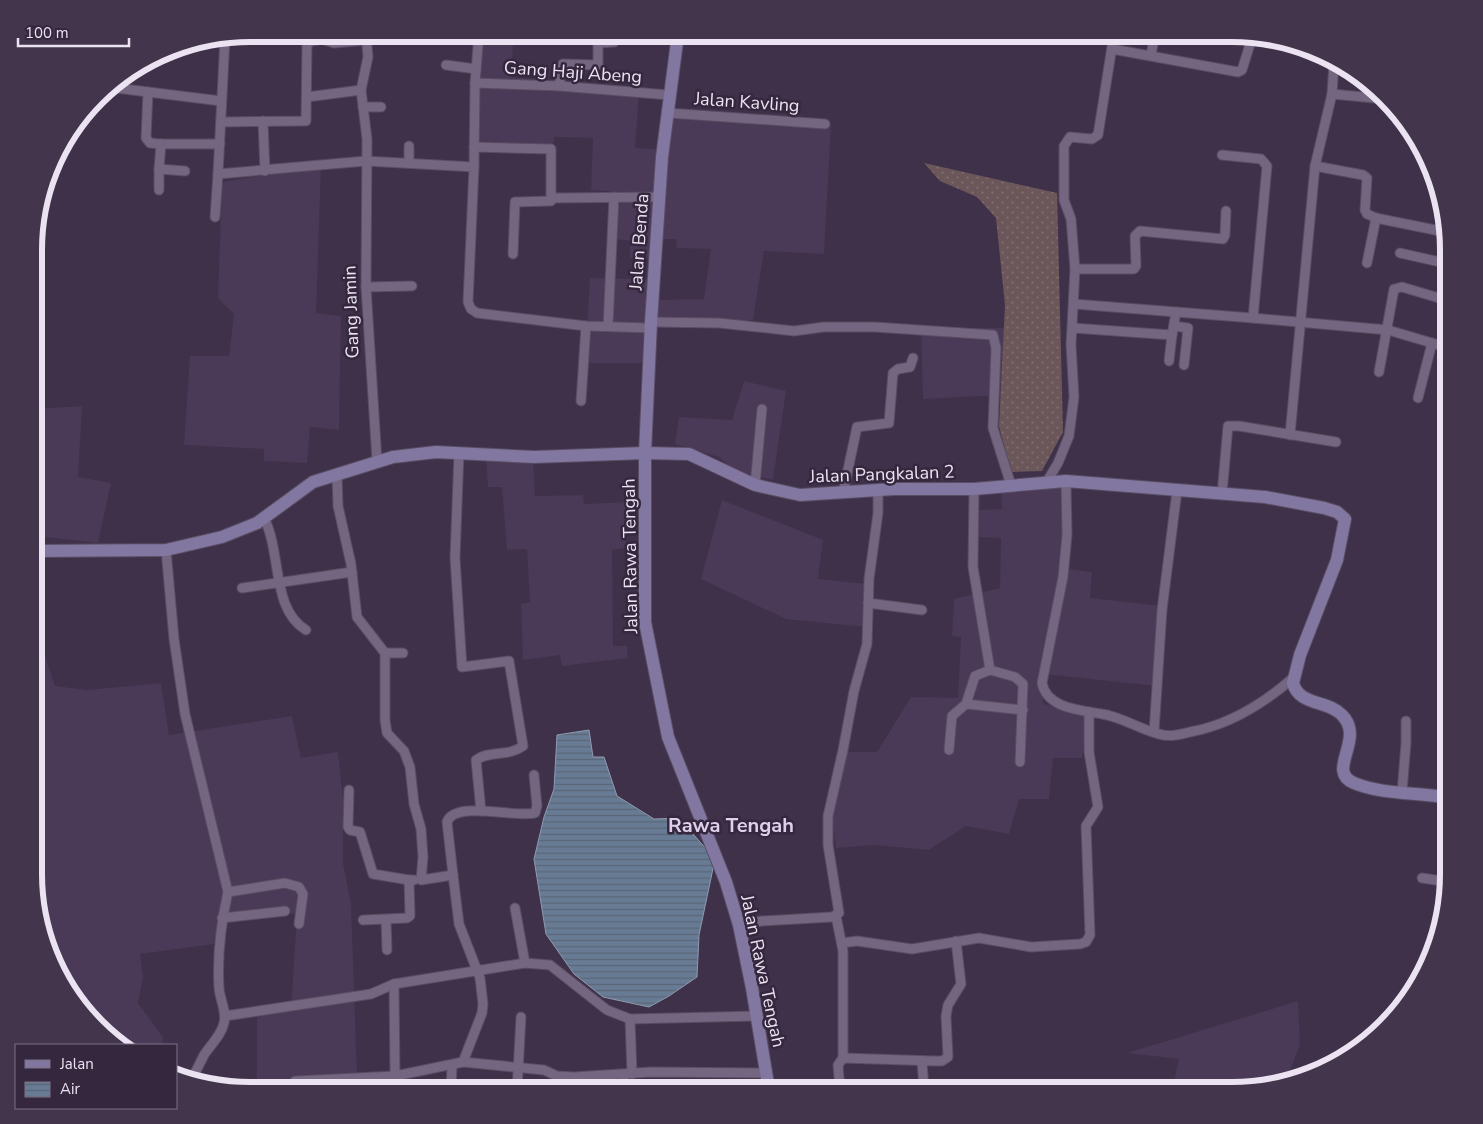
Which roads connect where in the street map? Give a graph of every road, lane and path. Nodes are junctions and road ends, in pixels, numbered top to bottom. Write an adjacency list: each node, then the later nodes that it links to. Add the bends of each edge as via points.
1 (307, 42): 22 (street)
2 (366, 42): 18 (street, Gang Jamin, via 368,57)
3 (478, 42): 14 (street)
4 (598, 42): 16 (street, via 598,65 562,65)
5 (677, 42): 21 (street, Jalan Benda)
6 (1113, 42): 10 (street)
7 (1154, 42): 11 (street)
8 (1249, 43): 11 (street, via 1242,70 1238,72)
9 (225, 44): 24 (street)
10 (1112, 49): 11 (street); 56 (street, via 1098,134 1092,139 1070,137 1064,146 1064,200 1072,219)
11 (1151, 55)
12 (446, 65): 14 (street)
13 (1334, 68): 20 (street)
14 (476, 69): 15 (street)
15 (475, 83): 16 (street, Gang Haji Abeng); 34 (street)
16 (559, 86): 21 (street, Gang Haji Abeng)
17 (120, 88): 19 (street)
18 (361, 90): 22 (street); 26 (street, Gang Jamin)
19 (148, 92): 24 (street); 31 (street, via 146,138 150,143)
20 (1332, 94): 23 (street); 38 (street)
21 (669, 95): 27 (street, Jalan Benda)
22 (307, 97): 28 (street, via 306,121)
23 (1374, 98)
24 (221, 101): 29 (street)
25 (381, 106): 26 (street)
26 (363, 107): 36 (street, Gang Jamin, via 368,138)
27 (668, 113): 30 (street, Jalan Kavling); 46 (street, Jalan Benda)
28 (263, 121): 29 (street); 42 (street)
29 (221, 122): 32 (street)
30 (825, 124)
31 (161, 144): 32 (street); 40 (street)
32 (220, 144): 43 (street)
33 (409, 146): 37 (street)
34 (474, 147): 39 (street); 47 (street, via 550,148)
35 (1222, 155): 62 (street, via 1261,160 1267,166)
36 (366, 161): 37 (street); 42 (street); 58 (street, Gang Jamin)
37 (408, 163): 39 (street)
38 (1315, 166): 50 (street, via 1367,178 1365,210); 63 (street)
39 (474, 167): 65 (street, via 468,302 471,309 477,313)
40 (159, 169): 41 (street); 44 (street)
41 (185, 171)
42 (265, 171): 43 (street)
43 (218, 174): 49 (street)
44 (159, 190)
45 (614, 197): 46 (street); 47 (street); 66 (street)
46 (660, 197): 64 (street, Jalan Benda)
47 (552, 198): 53 (street, via 550,202 515,202)
48 (1226, 211): 56 (street, via 1223,239 1140,231 1135,236 1134,269)
49 (215, 217)
50 (1376, 218): 51 (street); 55 (street)
51 (1440, 231)
52 (1400, 253): 54 (street)
53 (513, 254)
54 (1440, 262)
55 (1367, 263)
56 (1075, 269): 60 (street)
57 (412, 286): 58 (street)
58 (366, 287): 83 (street, Gang Jamin)
59 (1440, 298): 68 (street, via 1397,287 1394,289)
60 (1074, 304): 61 (street); 67 (street)
61 (1176, 312): 62 (street); 69 (street)
62 (1253, 318): 63 (street)
63 (1301, 322): 68 (street); 79 (street)
64 (651, 325): 66 (street); 82 (street, Jalan Benda); 88 (street, via 728,324 794,331 824,327 875,327 993,335 996,348 993,428)
65 (586, 326): 66 (street); 77 (street)
66 (608, 326)
67 (1073, 328): 69 (street); 86 (street, via 1072,417 1066,445)
68 (1388, 330): 70 (street); 75 (street)
69 (1173, 331): 73 (street); 74 (street, via 1188,328)
70 (1432, 343): 71 (street); 76 (street)
71 (1440, 345)
72 (913, 358): 92 (street, via 910,367 893,373 889,423 857,427)
73 (1169, 361)
74 (1184, 365)
75 (1380, 372)
76 (1418, 398)
77 (581, 401)
78 (762, 409): 87 (street)
79 (1290, 435): 80 (street); 93 (street, via 1228,426)
80 (1336, 442)
81 (459, 453): 82 (street, Jalan Pangkalan 2, via 574,458); 83 (street, Jalan Pangkalan 2, via 412,454); 118 (street, via 455,558 462,667 509,661 523,746 515,751 476,760)
82 (645, 453): 87 (street, Jalan Pangkalan 2, via 689,454); 132 (street, Jalan Rawa Tengah, via 646,636 668,737)
83 (377, 461): 84 (street, Jalan Pangkalan 2)
84 (337, 475): 94 (street, Jalan Pangkalan 2, via 313,482); 97 (street, via 338,506)
85 (1066, 481): 86 (street, Jalan Pangkalan 2); 91 (street, Jalan Pangkalan 2); 109 (street, via 1063,577 1042,683 1045,693 1058,704)
86 (1046, 483): 88 (street, Jalan Pangkalan 2)
87 (755, 485): 92 (street, Jalan Pangkalan 2, via 800,495)
88 (1011, 485): 89 (street, Jalan Pangkalan 2)
89 (974, 488): 90 (street, Jalan Pangkalan 2); 105 (street, via 972,567)
90 (878, 491): 92 (street, Jalan Pangkalan 2); 100 (street)
91 (1177, 491): 93 (street, Jalan Pangkalan 2); 111 (street, via 1162,610)
92 (843, 493)
93 (1222, 494): 106 (street, Jalan Pangkalan 2, via 1264,497 1313,506 1344,516 1346,523 1337,560)
94 (264, 518): 95 (street, Jalan Pangkalan 2, via 222,537); 98 (street, via 276,554)
95 (166, 550): 96 (street, Jalan Pangkalan 2); 124 (street, via 185,714)
96 (42, 551)
97 (352, 572): 98 (street); 103 (street, via 357,617)
98 (279, 584): 99 (street); 102 (street, via 288,614)
99 (242, 588)
100 (868, 604): 101 (street); 127 (street, via 867,644 828,816 828,845 839,908)
101 (922, 610)
102 (306, 630)
103 (385, 652): 104 (street); 122 (street, via 387,733 404,751 410,767 414,804 421,829)
104 (403, 653)
105 (990, 670): 107 (street, via 975,676); 108 (street, via 1021,680)
106 (1293, 678): 111 (street, via 1261,703 1206,729 1167,735); 116 (street, via 1294,689 1300,695 1338,712 1348,723 1351,734 1343,766 1346,780)
107 (966, 704): 108 (street); 112 (street, via 952,716)
108 (1023, 710): 113 (street)
109 (1090, 712): 111 (street, via 1120,718); 133 (street, via 1089,752 1098,807 1086,826 1089,939 1080,944 1045,947 979,938)
110 (1406, 721): 116 (street)
111 (1154, 732)
112 (949, 750)
113 (1020, 762)
114 (534, 775): 118 (street, via 535,813)
115 (349, 790): 121 (street, via 348,827 360,832 372,874)
116 (1402, 792): 117 (street)
117 (1440, 797)
118 (481, 811): 119 (street, via 449,816)
119 (453, 875): 122 (street); 137 (street, via 459,924)
120 (1422, 878): 123 (street)
121 (409, 880): 122 (street); 130 (street, via 410,916 402,920)
122 (421, 880)
123 (1440, 881)
124 (228, 892): 128 (street); 131 (street, via 285,884 299,887 303,894)
125 (515, 908): 136 (street)
126 (284, 911): 128 (street)
127 (836, 916): 132 (street); 134 (street)
128 (222, 918): 139 (street, via 218,972)
129 (363, 920): 130 (street)
130 (386, 920): 135 (street)
131 (299, 924)
132 (740, 924): 140 (street, Jalan Rawa Tengah)
133 (956, 941): 134 (street, via 912,949); 144 (street, via 961,984 947,1010 948,1057 942,1061)
134 (842, 942): 143 (street)
135 (387, 950)
136 (525, 963): 137 (street); 142 (street, via 550,965 607,1010)
137 (478, 971): 138 (street); 145 (street, via 482,1013)
138 (394, 984): 139 (street, via 371,994); 151 (street)
139 (225, 1016): 148 (street, via 220,1035)
140 (756, 1016): 142 (street); 150 (street, Jalan Rawa Tengah)
141 (521, 1017): 147 (street)
142 (630, 1019): 149 (street)
143 (843, 1058): 144 (street); 157 (street, via 838,1065)
144 (922, 1061): 158 (street)
145 (463, 1062): 146 (street); 147 (street)
146 (452, 1065): 151 (street); 153 (street)
147 (517, 1068): 149 (street, via 574,1077); 154 (street)
148 (195, 1073)
149 (628, 1074): 150 (street, via 683,1071); 155 (street)
150 (766, 1074): 156 (street, Jalan Rawa Tengah)
151 (395, 1076): 152 (street)
152 (295, 1081)
153 (451, 1082)
154 (517, 1082)
155 (626, 1082)
156 (767, 1082)
157 (839, 1082)
158 (923, 1082)

